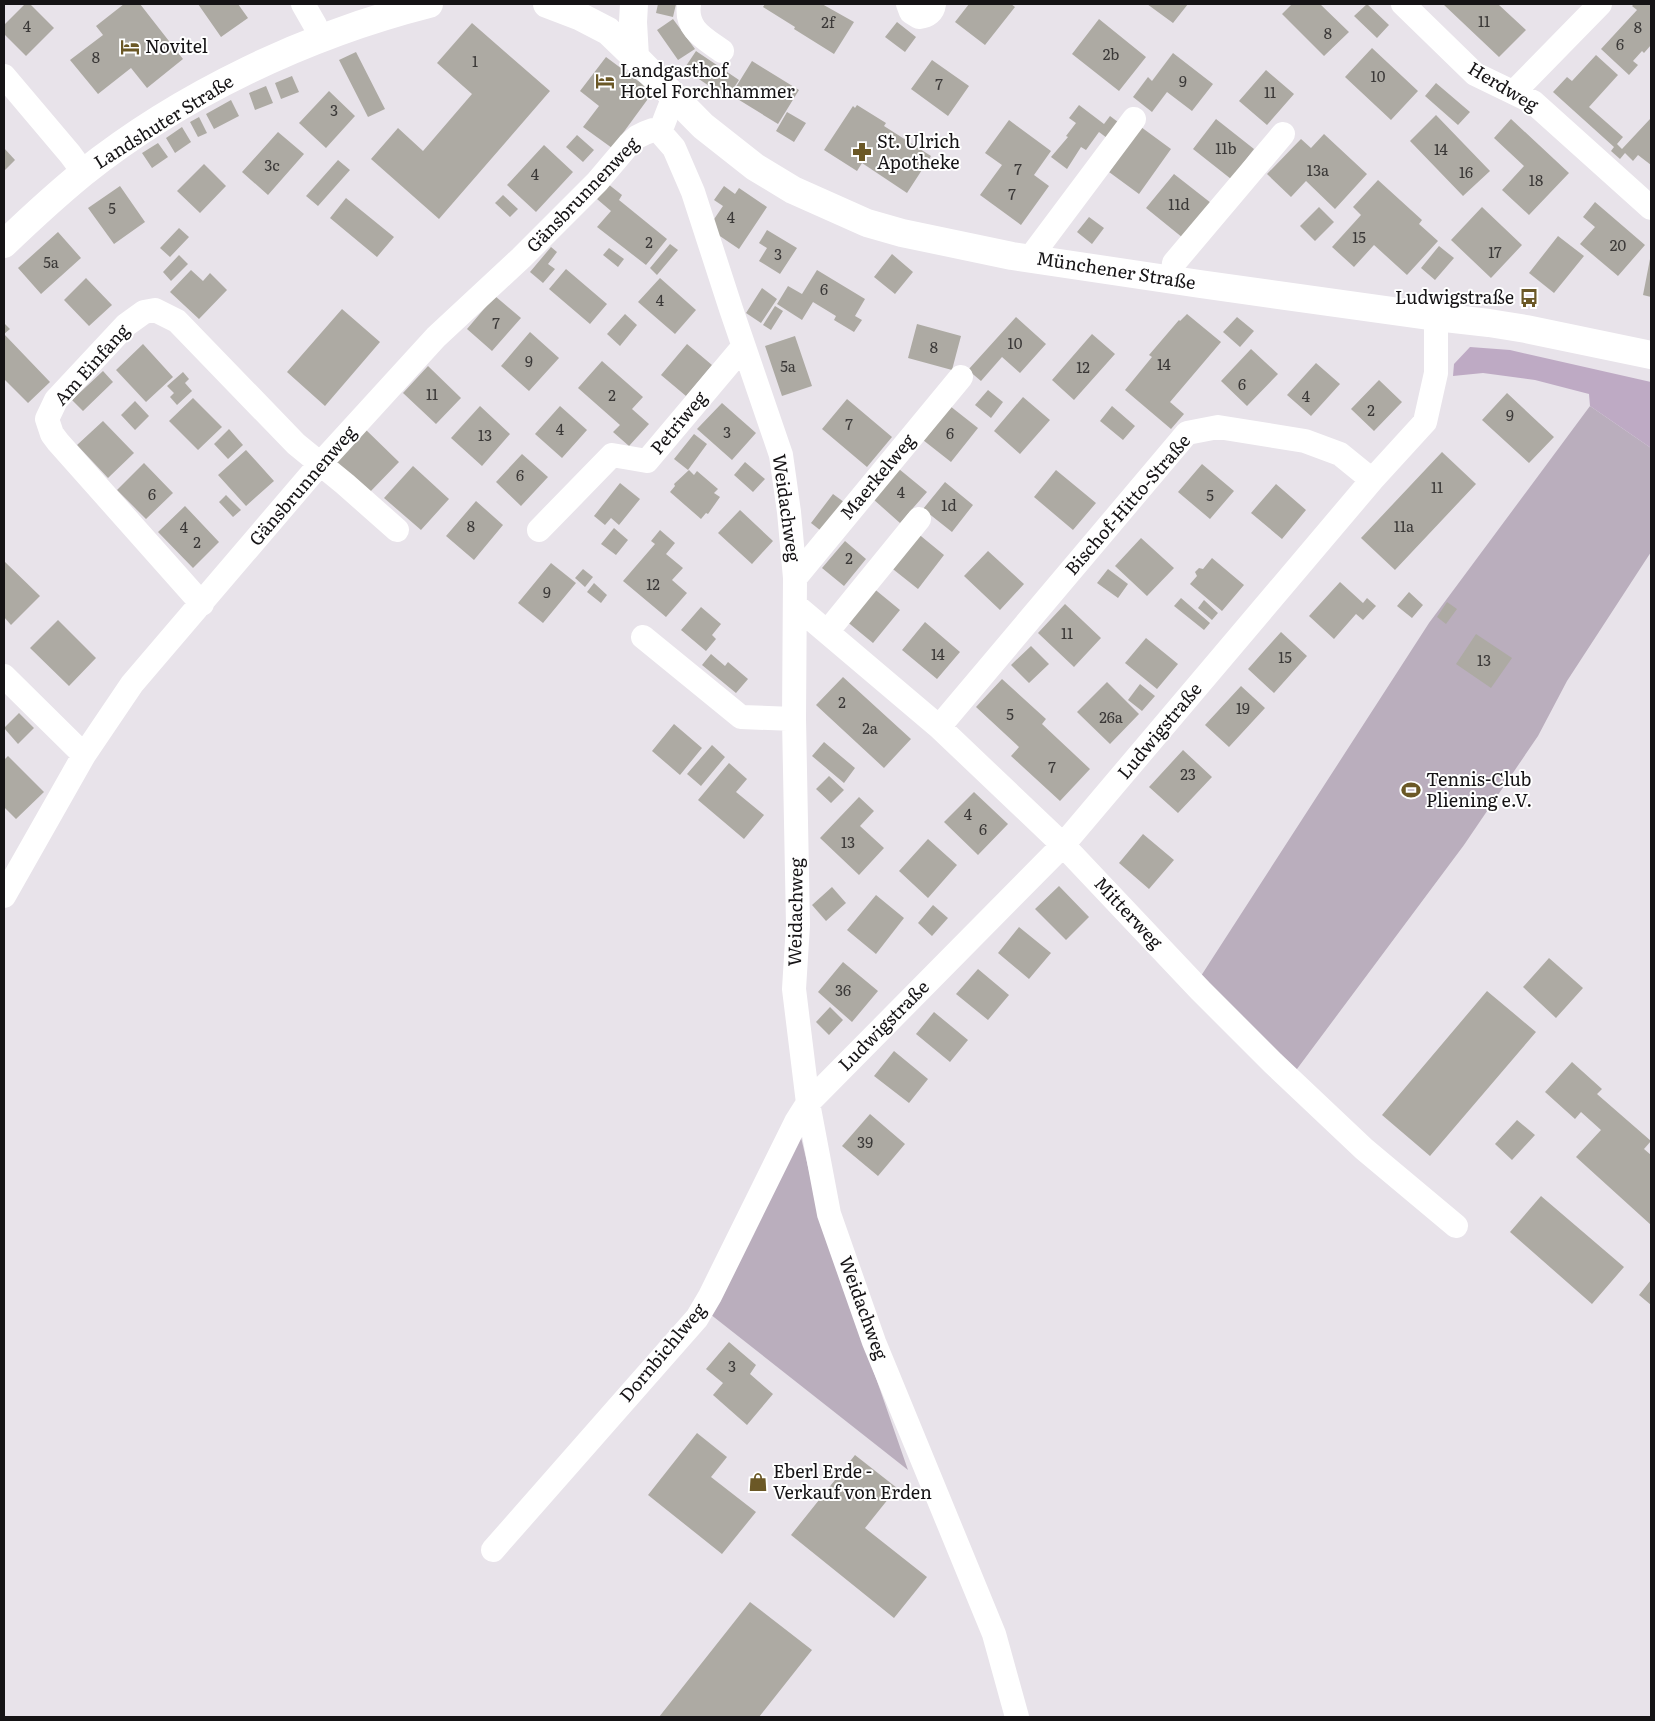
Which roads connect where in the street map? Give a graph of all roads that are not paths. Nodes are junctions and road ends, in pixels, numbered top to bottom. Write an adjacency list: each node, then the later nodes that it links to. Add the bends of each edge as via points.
1 (303, 4): 10 (street)
2 (429, 4): 10 (main road, Landshuter Straße, via 345,29)
3 (634, 4): 12 (main road)
4 (689, 4): 11 (street, via 688,14 696,33)
5 (908, 4): 6 (street, via 911,12 919,17 929,14)
6 (934, 4)
7 (1403, 4): 14 (street, Herdweg, via 1475,74)
8 (1600, 4): 14 (street)
9 (563, 6): 12 (main road, via 608,31)
10 (320, 40): 19 (main road, Landshuter Straße, via 245,72 192,100)
11 (722, 51)
12 (635, 56): 15 (main road, Münchener Straße)
13 (4, 76): 19 (street)
14 (1514, 92): 21 (street, Herdweg, via 1533,102)
15 (674, 96): 17 (street); 23 (main road, Münchener Straße, via 733,151 793,190 867,223)
16 (1134, 118): 23 (street)
17 (660, 132): 26 (street, Weidachweg, via 674,148 693,192); 29 (street, Gänsbrunnenweg, via 653,130 637,136 597,182 521,258 436,337)
18 (1283, 134): 24 (street, via 1174,263)
19 (84, 173): 22 (main road, Landshuter Straße)
20 (1066, 182): 23 (street)
21 (1651, 208)
22 (4, 244)
23 (1021, 257): 24 (main road, Münchener Straße)
24 (1172, 280): 25 (main road, Münchener Straße)
25 (1436, 317): 27 (main road, Münchener Straße, via 1526,329); 30 (street, Ludwigstraße, via 1436,373 1425,422)
26 (743, 348): 33 (street, Petriweg, via 647,460 612,455); 34 (street, Weidachweg, via 781,455)
27 (1651, 355)
28 (961, 377): 34 (street, Maerkelweg)
29 (320, 464): 32 (street); 35 (street, Gänsbrunnenweg); 35 (street, Am Einfang, via 296,444 177,321 156,310 144,312 126,324 56,400 47,419 52,434)
30 (1372, 480): 41 (street, Bischof-Hitto-Straße, via 1340,454 1305,441 1218,427 1186,433); 43 (street, Ludwigstraße)
31 (919, 519): 37 (street)
32 (397, 530)
33 (540, 530)
34 (795, 578): 36 (street, Weidachweg)
35 (202, 604): 42 (street, Gänsbrunnenweg, via 132,684)
36 (795, 605): 37 (street, Mitterweg); 40 (street, Weidachweg)
37 (827, 632): 41 (street, Mitterweg)
38 (643, 637): 40 (street, via 741,717)
39 (4, 676): 42 (street)
40 (794, 719): 45 (street, Weidachweg, via 798,925 794,989)
41 (939, 727): 43 (street, Mitterweg)
42 (84, 755): 44 (street, Gänsbrunnenweg)
43 (1063, 845): 45 (street, Ludwigstraße); 46 (street, Mitterweg, via 1273,1063 1364,1149)
44 (4, 896)
45 (808, 1103): 47 (street, Dornbichlweg, via 697,1318); 48 (street, Weidachweg, via 830,1214 874,1342 994,1634)
46 (1456, 1226)
47 (493, 1550)
48 (1017, 1717)

